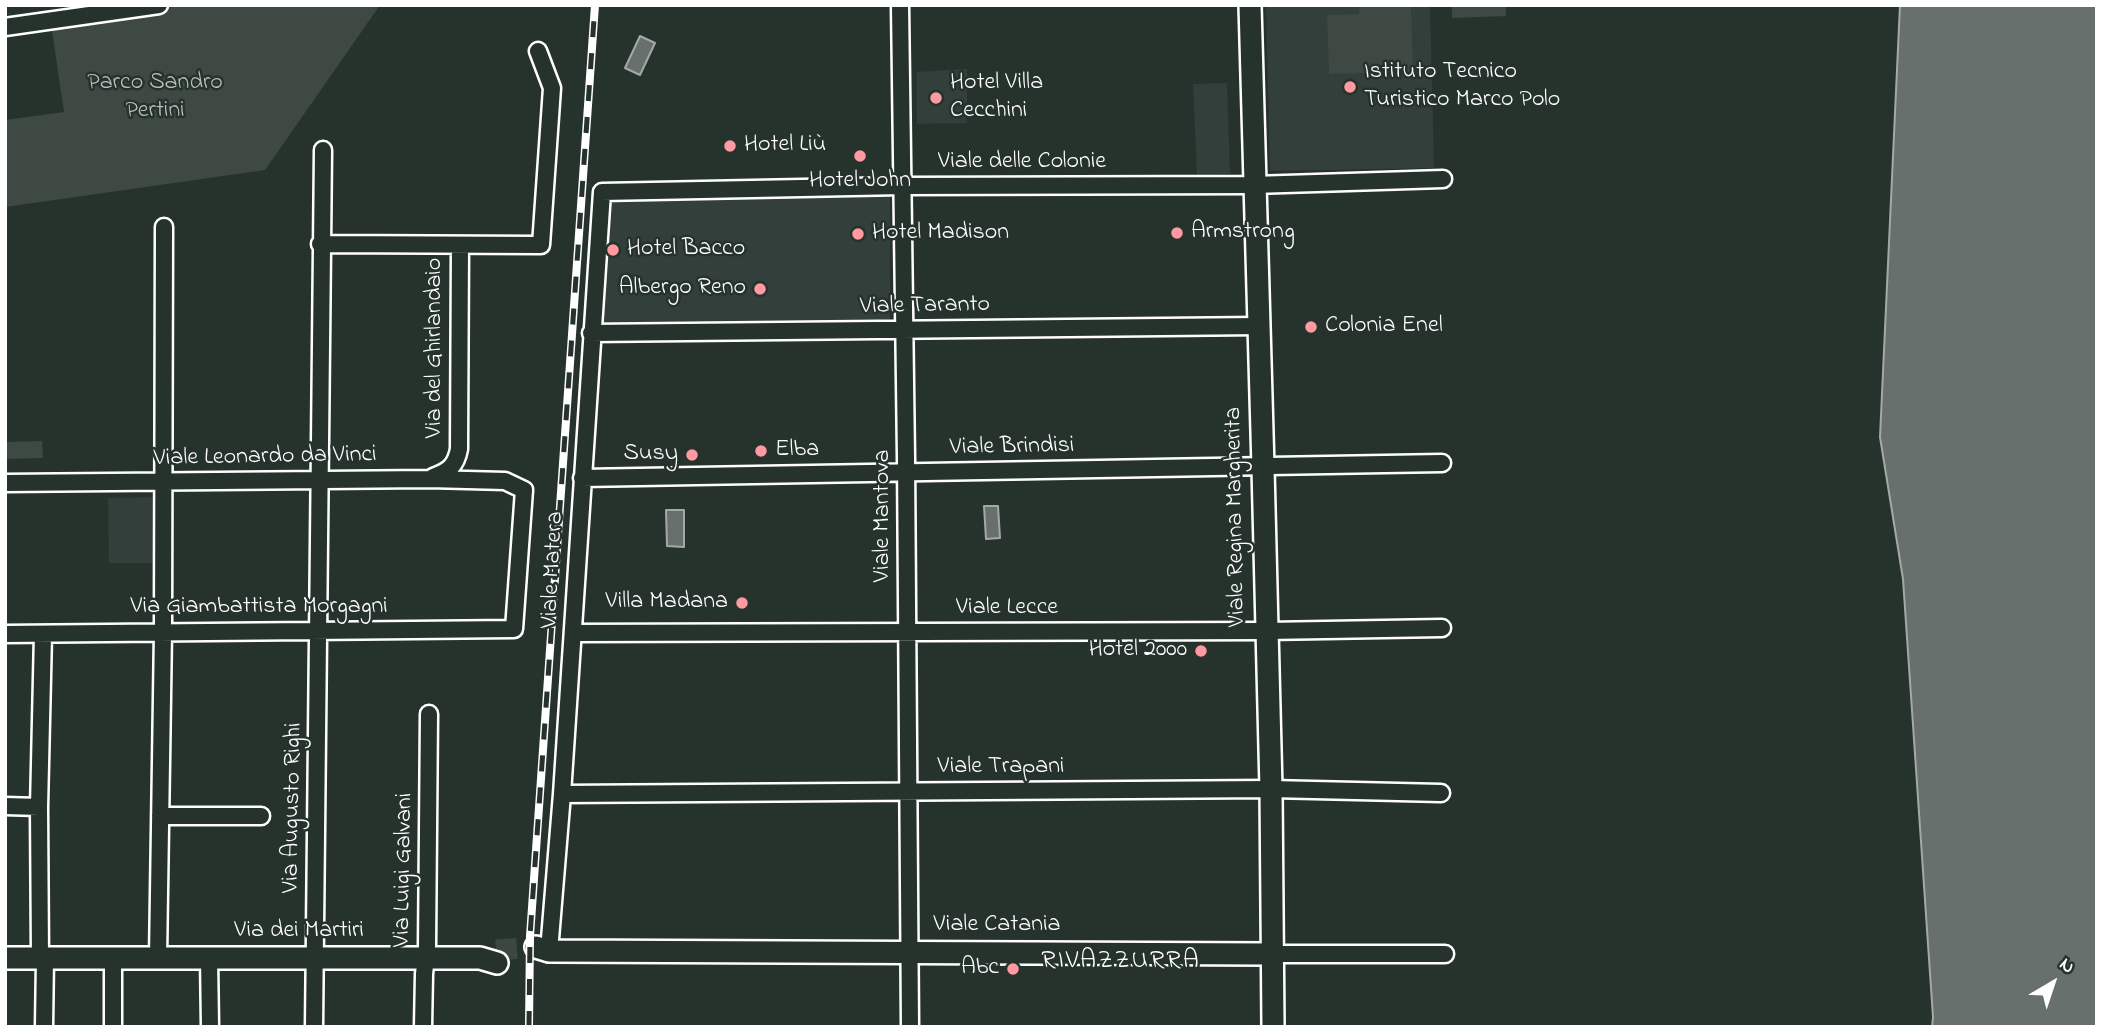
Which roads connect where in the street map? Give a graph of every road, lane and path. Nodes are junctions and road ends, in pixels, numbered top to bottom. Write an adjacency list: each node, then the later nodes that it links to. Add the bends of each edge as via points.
1 (159, 5): 4 (street)
2 (900, 5): 9 (street, Viale Mantova)
3 (1250, 5): 8 (street, Viale Regina Margherita)
4 (5, 27)
5 (538, 51): 13 (street, via 552,88 541,245)
6 (323, 150): 12 (street, Via Augusto Righi)
7 (1443, 179): 8 (street, Viale delle Colonie)
8 (1254, 185): 9 (street, Viale delle Colonie); 14 (street, Viale Regina Margherita)
9 (902, 186): 10 (street, Viale delle Colonie); 15 (street, Viale Mantova)
10 (602, 192): 16 (street, Viale Matera)
11 (164, 227): 23 (street)
12 (320, 244): 13 (street); 21 (street, Via Augusto Righi)
13 (460, 245): 22 (street, Via del Ghirlandaio, via 459,449 451,468)
14 (1259, 326): 15 (street, Viale Taranto); 18 (street, Viale Regina Margherita)
15 (905, 330): 16 (street, Viale Taranto); 19 (street, Viale Mantova)
16 (592, 333): 20 (street, Viale Matera)
17 (1443, 463): 18 (street, Viale Brindisi)
18 (1264, 468): 19 (street, Viale Brindisi); 29 (street, Viale Regina Margherita)
19 (906, 472): 20 (street, Viale Brindisi); 30 (street, Viale Mantova)
20 (582, 478): 31 (street, Viale Matera)
21 (321, 479): 22 (street, Viale Leonardo da Vinci); 23 (street, Viale Leonardo da Vinci); 28 (street, Via Augusto Righi)
22 (429, 479): 26 (street, Viale Leonardo da Vinci, via 505,481 524,490)
23 (163, 481): 24 (street, Viale Leonardo da Vinci); 27 (street)
24 (5, 483)
25 (1442, 628): 29 (street, Viale Lecce)
26 (514, 629): 28 (street, Via Giambattista Morgagni)
27 (163, 631): 28 (street, Via Giambattista Morgagni); 33 (street, Via Giambattista Morgagni); 41 (street)
28 (318, 631): 53 (street, Via Augusto Righi)
29 (1266, 631): 30 (street, Viale Lecce); 35 (street, Viale Regina Margherita)
30 (907, 632): 31 (street, Viale Lecce); 36 (street, Viale Mantova)
31 (573, 633): 38 (street, Viale Matera)
32 (5, 634): 33 (street, Via Giambattista Morgagni)
33 (43, 634): 40 (street)
34 (429, 714): 54 (street, Via Luigi Galvani)
35 (1271, 789): 36 (street, Viale Trapani); 37 (street, Viale Trapani); 45 (street, Viale Regina Margherita)
36 (909, 791): 38 (street, Viale Trapani); 43 (street, Viale Mantova)
37 (1441, 793)
38 (562, 794): 44 (street, Viale Matera)
39 (5, 806): 40 (street)
40 (39, 807): 49 (street)
41 (160, 816): 42 (street); 51 (street)
42 (261, 816)
43 (910, 951): 44 (street, Viale Catania); 45 (street, Viale Catania); 60 (street, Viale Mantova)
44 (541, 953)
45 (1271, 954): 46 (street, Viale Catania); 61 (street, Viale Regina Margherita)
46 (1446, 954)
47 (492, 957): 54 (street, Via dei Martiri)
48 (5, 958): 49 (street, Via dei Martiri)
49 (42, 958): 50 (street, Via dei Martiri); 55 (street)
50 (113, 958): 51 (street, Via dei Martiri); 56 (street)
51 (158, 958): 52 (street, Via dei Martiri)
52 (209, 958): 53 (street, Via dei Martiri); 57 (street)
53 (315, 958): 54 (street, Via dei Martiri); 58 (street, Via Augusto Righi)
54 (426, 958): 59 (street, Via Luigi Galvani)
55 (44, 1027)
56 (113, 1027)
57 (210, 1027)
58 (314, 1027)
59 (424, 1027)
60 (910, 1027)
61 (1273, 1027)

